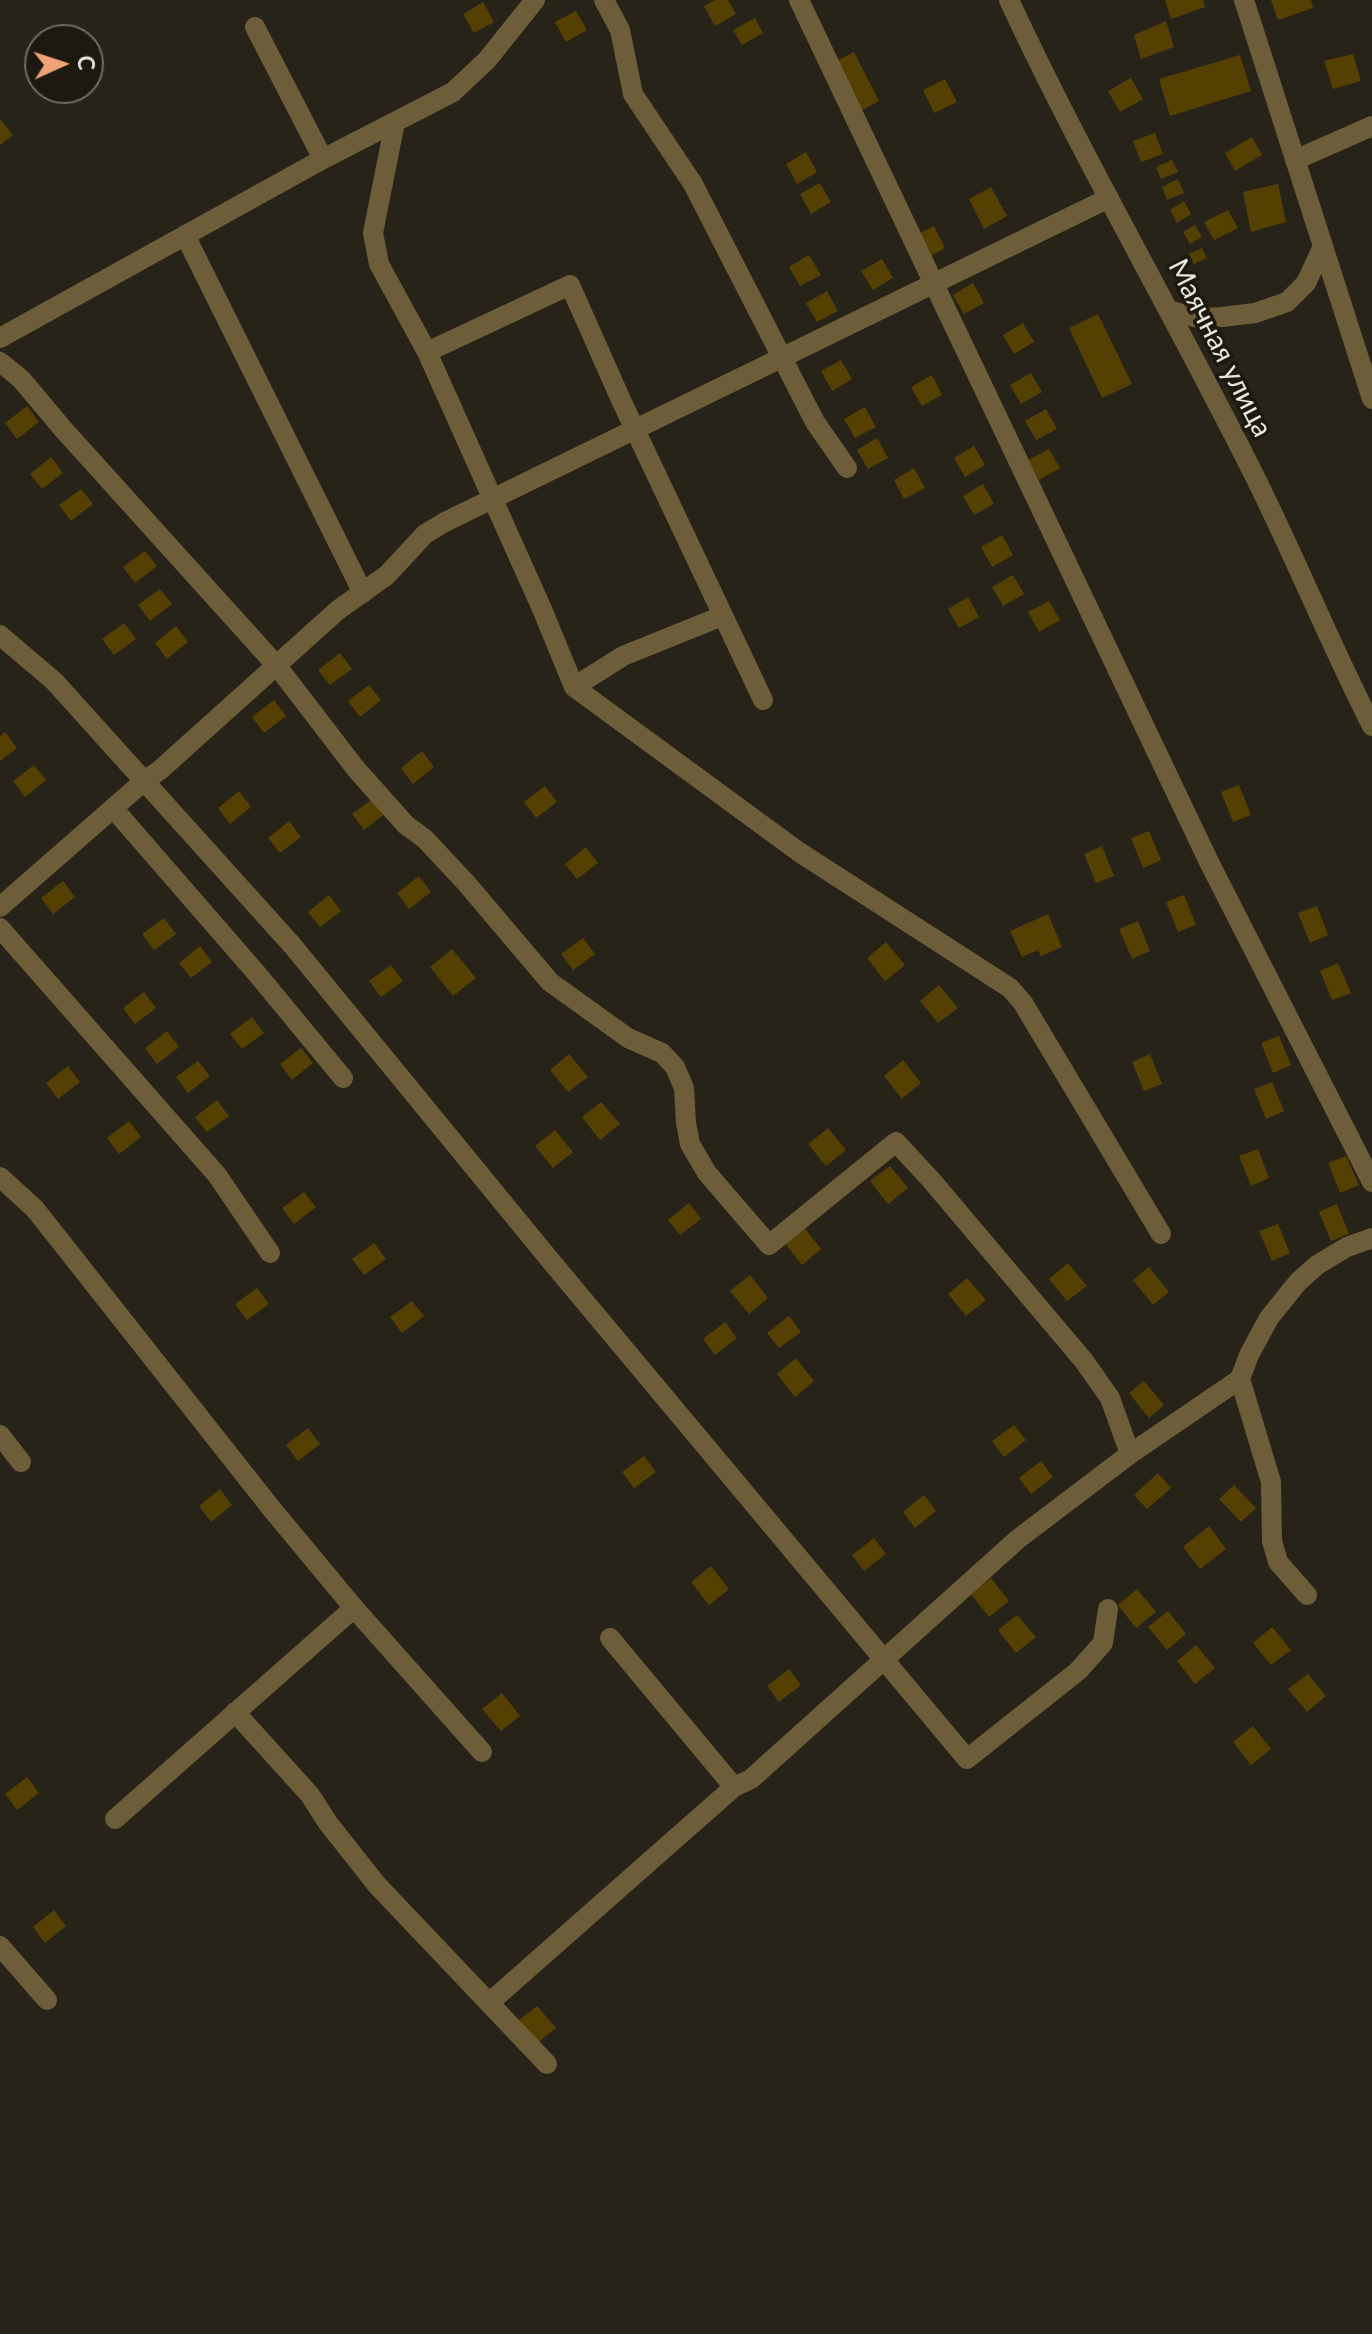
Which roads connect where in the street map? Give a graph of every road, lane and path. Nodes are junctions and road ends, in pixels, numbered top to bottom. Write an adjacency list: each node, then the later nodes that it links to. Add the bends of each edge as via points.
1 (535, 0): 7 (street, via 487,60 453,92)
2 (604, 0): 17 (street, via 620,30 633,94 693,184)
3 (799, 0): 37 (street, via 1209,862)
4 (1009, 0): 11 (street, Маячная улица)
5 (1244, 0): 10 (street)
6 (255, 27): 9 (street)
7 (395, 122): 9 (street); 16 (street, via 373,233 379,264)
8 (1372, 126): 10 (street)
9 (323, 159): 12 (street)
10 (1295, 160): 13 (street)
11 (1109, 198): 14 (street, Маячная улица); 17 (street)
12 (185, 235): 15 (street); 23 (street)
13 (1323, 246): 14 (street, via 1306,283 1287,302 1222,317); 19 (street)
14 (1171, 311): 28 (street, Маячная улица)
15 (0, 338)
16 (427, 352): 20 (street, via 570,285); 22 (street)
17 (782, 356): 20 (street); 21 (street, via 815,422)
18 (0, 362): 26 (street, via 21,379)
19 (1372, 398)
20 (635, 428): 22 (street); 24 (street)
21 (847, 468)
22 (491, 499): 23 (street, via 425,534); 27 (street)
23 (363, 593): 26 (street)
24 (722, 616): 27 (street, via 623,656); 29 (street)
25 (0, 635): 31 (street, via 54,681)
26 (277, 666): 31 (street); 43 (street, via 356,769 467,884 550,982 628,1038 662,1053 675,1067 684,1088 690,1144 707,1173 769,1245 896,1142 1084,1361 1110,1398)
27 (574, 687): 38 (street, via 799,852 1010,988)
28 (1364, 689): 30 (street, Маячная улица)
29 (763, 700)
30 (1372, 726)
31 (143, 782): 32 (street); 49 (street, via 292,945)
32 (113, 808): 33 (street); 35 (street)
33 (0, 907)
34 (0, 928): 40 (street, via 217,1175)
35 (343, 1078)
36 (0, 1177): 46 (street, via 35,1209)
37 (1372, 1182)
38 (1161, 1234)
39 (1372, 1238): 41 (street, via 1347,1247 1298,1282 1269,1318)
40 (270, 1253)
41 (1240, 1379): 43 (street); 45 (street, via 1271,1482 1272,1541 1278,1562)
42 (0, 1435): 44 (street)
43 (1130, 1454): 49 (street, via 1018,1539)
44 (21, 1462)
45 (1307, 1595)
46 (354, 1608): 50 (street); 51 (street)
47 (1108, 1609): 49 (street, via 1103,1643 1078,1671 967,1759)
48 (610, 1638): 52 (street)
49 (882, 1660): 52 (street, via 751,1779)
50 (235, 1712): 53 (street); 56 (street, via 310,1795 377,1885)
51 (482, 1752)
52 (734, 1787): 56 (street)
53 (115, 1819)
54 (0, 1946): 55 (street)
55 (47, 2000)
56 (489, 2003): 57 (street)
57 (547, 2064)

